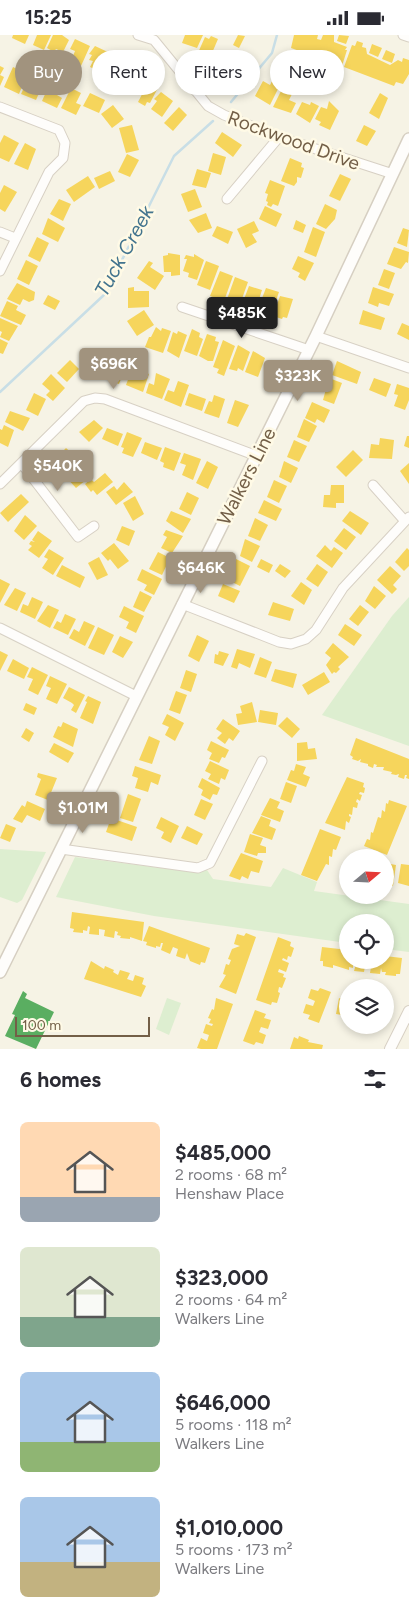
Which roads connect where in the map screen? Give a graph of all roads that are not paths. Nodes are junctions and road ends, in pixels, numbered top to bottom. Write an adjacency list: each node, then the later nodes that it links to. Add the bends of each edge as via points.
1 (138, 35): 5 (street, Rockwood Drive, via 154,40 208,106)
2 (403, 35): 3 (street)
3 (409, 37)
4 (0, 107): 10 (street, via 59,130 65,143 63,158 49,172)
5 (279, 137): 7 (street, Rockwood Drive); 8 (street)
6 (409, 139): 7 (main road, Walkers Line)
7 (393, 174): 13 (main road, Walkers Line)
8 (227, 199)
9 (0, 232): 10 (street)
10 (15, 238): 11 (street)
11 (0, 271)
12 (182, 307): 14 (street)
13 (316, 337): 14 (main road, Walkers Line); 15 (street)
14 (309, 350): 16 (main road, Walkers Line)
15 (409, 368)
16 (257, 456): 17 (street, via 96,398 84,401); 22 (main road, Walkers Line)
17 (22, 464): 18 (street); 21 (street, via 78,537)
18 (0, 484)
19 (373, 485): 20 (street)
20 (407, 519): 22 (street, via 343,588 316,630 306,639 291,644 279,642)
21 (94, 527)
22 (182, 604): 24 (main road, Walkers Line)
23 (0, 628): 24 (street)
24 (136, 696): 26 (main road, Walkers Line)
25 (262, 761): 26 (street, via 210,863 198,868)
26 (62, 849): 27 (main road, Walkers Line)
27 (0, 972)
28 (409, 1011): 29 (street)
29 (390, 1049)

